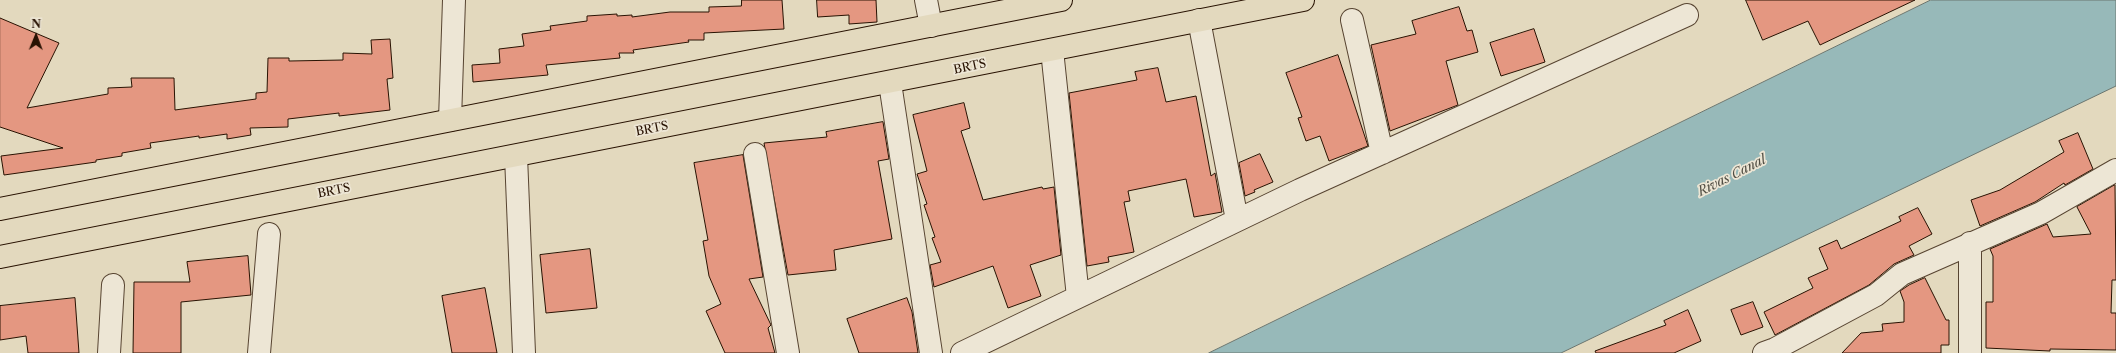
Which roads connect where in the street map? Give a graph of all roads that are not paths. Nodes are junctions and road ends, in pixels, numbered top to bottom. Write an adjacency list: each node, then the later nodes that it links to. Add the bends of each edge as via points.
1 (454, 0): 11 (street)
2 (926, 0): 8 (street)
3 (1061, 0): 8 (main road)
4 (1303, 0): 6 (main road, BRTS)
5 (1687, 15): 12 (street)
6 (1199, 20): 9 (main road, BRTS); 17 (street)
7 (1352, 20): 12 (street)
8 (931, 26): 11 (main road)
9 (1052, 50): 10 (main road, BRTS); 22 (street)
10 (890, 83): 14 (main road, BRTS); 28 (street)
11 (450, 120): 16 (main road)
12 (1382, 153): 17 (street)
13 (755, 154): 27 (street)
14 (516, 156): 20 (main road, BRTS); 26 (street)
15 (2116, 170): 19 (street, via 2041,212)
16 (0, 209)
17 (1237, 220): 22 (street)
18 (269, 234): 25 (street)
19 (1970, 244): 23 (street, via 1902,274 1876,295); 30 (street)
20 (0, 257)
21 (113, 285): 24 (street)
22 (1078, 296): 29 (street)
23 (1771, 352)
24 (109, 353)
25 (259, 353)
26 (524, 353)
27 (788, 353)
28 (931, 353)
29 (962, 353)
30 (1970, 353)

